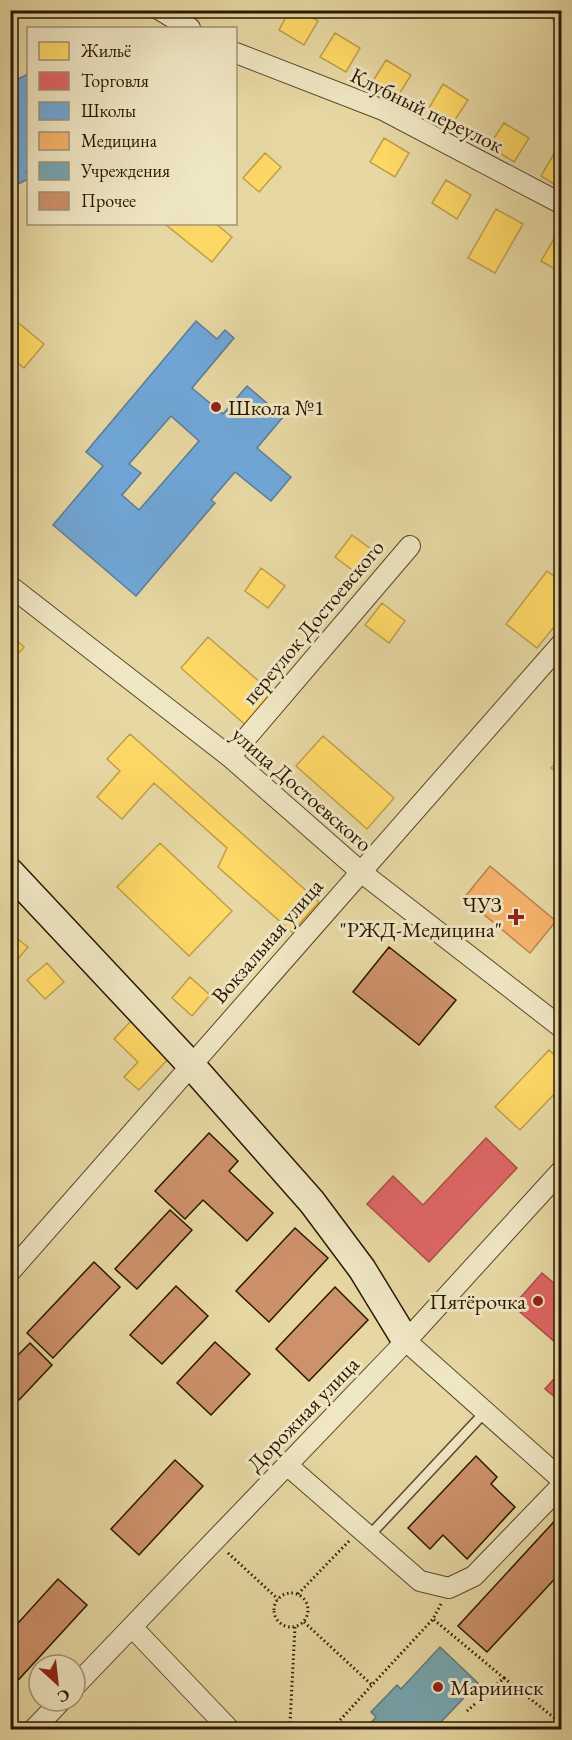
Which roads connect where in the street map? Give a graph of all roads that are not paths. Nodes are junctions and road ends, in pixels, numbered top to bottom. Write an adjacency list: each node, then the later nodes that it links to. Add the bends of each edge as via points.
1 (160, 10): 2 (street)
2 (188, 27)
3 (237, 53): 4 (street, Клубный переулок, via 383,110)
4 (561, 204)
5 (410, 546): 8 (street, переулок Достоевского)
6 (10, 586): 8 (street, улица Достоевского)
7 (561, 643): 10 (street, Вокзальная улица)
8 (230, 757): 10 (street, улица Достоевского)
9 (10, 872): 12 (main road)
10 (361, 872): 11 (street, улица Достоевского); 12 (street, Вокзальная улица)
11 (561, 1028)
12 (190, 1065): 14 (street, Вокзальная улица); 15 (main road, via 312,1202 362,1269)
13 (561, 1170): 15 (street, Дорожная улица)
14 (10, 1272)
15 (406, 1341): 16 (street); 17 (street, Дорожная улица)
16 (484, 1412): 18 (street); 19 (lane)
17 (287, 1466): 19 (street); 20 (street, Дорожная улица)
18 (561, 1483): 19 (street, via 474,1576 449,1588 420,1581)
19 (365, 1533)
20 (132, 1627): 21 (street, Дорожная улица); 24 (street)
21 (87, 1674)
22 (49, 1713): 23 (street)
23 (33, 1730)
24 (230, 1730)

